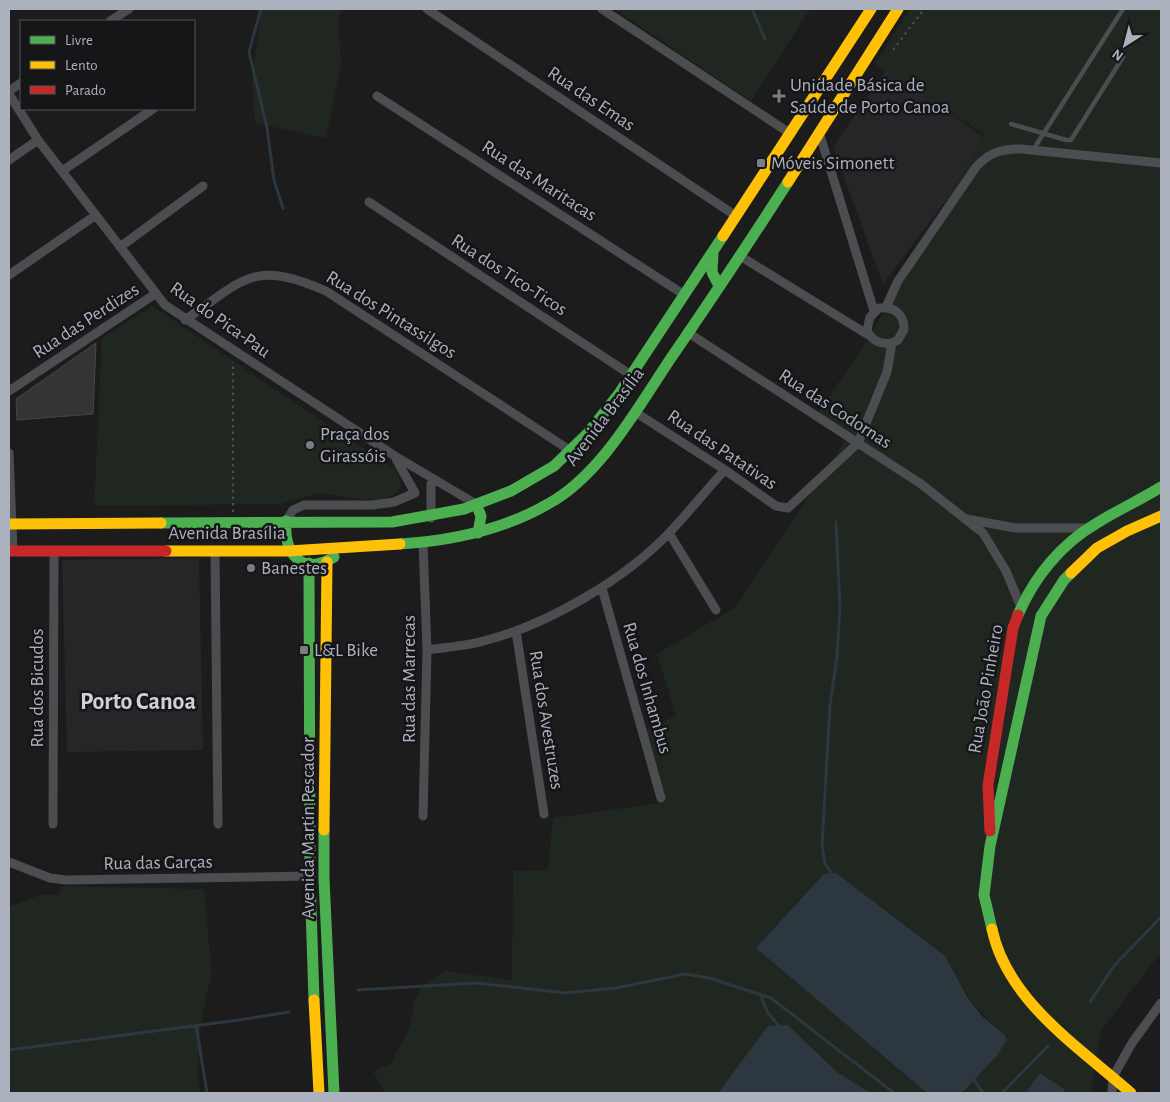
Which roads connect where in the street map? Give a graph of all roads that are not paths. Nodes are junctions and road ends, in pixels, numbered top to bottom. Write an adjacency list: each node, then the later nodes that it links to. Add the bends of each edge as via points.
1 (129, 9): 7 (street)
2 (427, 9): 25 (street, Rua das Emas)
3 (602, 9): 16 (street)
4 (871, 9): 16 (street, Avenida Brasília)
5 (898, 9): 14 (street, Avenida Brasília)
6 (1123, 9): 15 (lane)
7 (112, 20)
8 (1123, 57): 15 (lane, via 1073,138 1066,140)
9 (20, 84): 10 (street)
10 (9, 93): 17 (street, Rua do Pica-Pau)
11 (377, 96): 32 (street, Rua das Maritacas)
12 (152, 110): 21 (street)
13 (1011, 124): 15 (lane)
14 (820, 132): 28 (street, Avenida Brasília); 34 (street)
15 (1043, 133): 18 (lane)
16 (791, 134): 25 (street, Avenida Brasília)
17 (38, 140): 19 (street); 21 (street, Rua do Pica-Pau)
18 (1033, 150): 20 (street); 33 (street, via 1001,150 980,163 898,281)
19 (9, 160)
20 (1161, 163)
21 (62, 171): 24 (street, Rua do Pica-Pau)
22 (202, 186): 26 (street)
23 (369, 202): 40 (street, Rua dos Tico-Ticos)
24 (96, 215): 26 (street, Rua do Pica-Pau); 29 (street)
25 (736, 216): 27 (street, Avenida Brasília)
26 (120, 247): 31 (street, Rua do Pica-Pau)
27 (713, 253): 30 (street, via 712,272); 32 (street, Avenida Brasília)
28 (740, 256): 30 (street, Avenida Brasília); 38 (street)
29 (9, 275)
30 (719, 286): 37 (street, Avenida Brasília)
31 (155, 294): 35 (street, Rua do Pica-Pau); 41 (street, Rua das Perdizes)
32 (683, 294): 36 (street, Avenida Brasília)
33 (886, 307): 34 (street); 39 (street, via 898,312 904,323 902,335)
34 (874, 311): 38 (street, via 867,323)
35 (186, 320): 44 (street, Rua dos Pintassilgos, via 247,277 276,274 292,277 326,291); 46 (street, Rua do Pica-Pau)
36 (666, 322): 37 (street); 40 (street, Avenida Brasília)
37 (687, 332): 42 (street, Avenida Brasília); 43 (street, Rua das Codornas)
38 (870, 336): 39 (street, via 880,343)
39 (892, 343): 43 (street, via 886,372)
40 (631, 375): 44 (street, Avenida Brasília)
41 (9, 391)
42 (635, 412): 47 (street, Rua das Patativas); 58 (street, Avenida Brasília, via 598,461 566,493 534,512)
43 (858, 443): 47 (street, Rua das Patativas, via 788,508 776,506); 53 (street, Rua das Codornas, via 921,484)
44 (571, 451): 51 (street, Avenida Brasília, via 522,484)
45 (9, 453): 56 (street)
46 (395, 456): 48 (street, Rua do Pica-Pau); 50 (street)
47 (725, 470): 59 (street)
48 (433, 482): 50 (street); 51 (street, Rua do Pica-Pau); 54 (street)
49 (1161, 487): 57 (street, Rua João Pinheiro)
50 (415, 493): 55 (street, via 394,502 373,505 304,505 293,510)
51 (476, 504): 54 (street, Avenida Brasília); 58 (street, via 481,516)
52 (1161, 516): 80 (street, Rua João Pinheiro, via 1097,548 1064,580 1041,616)
53 (962, 517): 57 (street, Rua das Codornas, via 1015,528); 71 (street, Rua das Codornas, via 983,533 998,555)
54 (431, 518): 55 (street, Avenida Brasília, via 349,523)
55 (286, 521): 56 (street, Avenida Brasília); 64 (street)
56 (10, 524): 62 (street)
57 (1088, 528): 71 (street, Rua João Pinheiro, via 1046,567)
58 (478, 533): 60 (street, Avenida Brasília)
59 (669, 533): 70 (street); 72 (street)
60 (423, 543): 61 (street, Avenida Brasília); 74 (street, Rua das Marrecas)
61 (342, 548): 64 (street, Avenida Brasília); 66 (street)
62 (11, 550): 65 (street, Avenida Brasília)
63 (215, 550): 64 (street, Avenida Brasília); 65 (street, Avenida Brasília); 79 (street)
64 (289, 551): 67 (street)
65 (54, 552): 78 (street, Rua dos Bicudos)
66 (327, 562): 67 (street); 68 (street, Avenida Martin Pescador)
67 (309, 563): 69 (street, Avenida Martin Pescador)
68 (326, 583): 69 (lane); 86 (street, Avenida Martin Pescador, via 324,879)
69 (310, 584): 82 (street, Avenida Martin Pescador)
70 (602, 588): 73 (street); 75 (street, Rua dos Inhambus)
71 (1021, 607): 80 (street, Rua João Pinheiro, via 1013,628 988,785)
72 (716, 610)
73 (516, 631): 74 (street, via 486,641); 76 (street, Rua dos Avestruzes)
74 (427, 650): 77 (street, Rua das Marrecas)
75 (661, 798)
76 (544, 814)
77 (423, 816)
78 (53, 824)
79 (218, 824)
80 (990, 846): 84 (street, Rua João Pinheiro, via 984,895 1003,963 1039,1012)
81 (9, 862): 82 (street, Rua das Garças, via 50,878 66,880)
82 (310, 876): 85 (street, Avenida Martin Pescador)
83 (1161, 1003): 84 (street, via 1132,1043)
84 (1113, 1078): 87 (street); 88 (street, Rua João Pinheiro)
85 (319, 1093)
86 (334, 1093)
87 (1112, 1093)
88 (1131, 1093)

